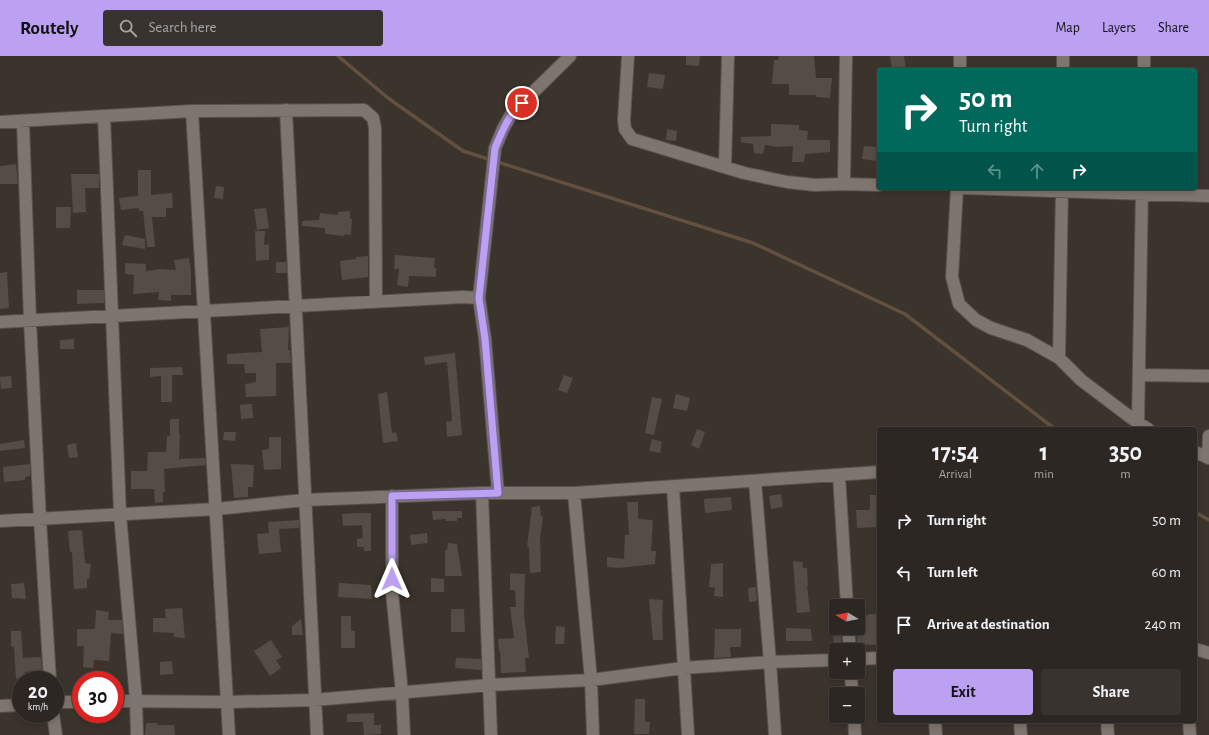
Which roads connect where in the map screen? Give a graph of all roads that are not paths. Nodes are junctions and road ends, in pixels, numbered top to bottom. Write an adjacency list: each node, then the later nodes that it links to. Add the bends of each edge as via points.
1 (570, 56): 24 (street, via 512,112 495,148)
2 (628, 56): 16 (street, via 624,120 625,129 632,139)
3 (728, 56): 16 (street)
4 (846, 56): 17 (street)
5 (960, 56): 8 (street)
6 (1063, 56): 9 (street)
7 (1144, 56): 10 (street)
8 (960, 68)
9 (1063, 68)
10 (1144, 68)
11 (286, 110): 12 (street); 25 (street, via 364,110 373,118); 26 (street)
12 (192, 111): 13 (street); 27 (street)
13 (104, 116): 15 (street); 28 (street)
14 (0, 122): 15 (street)
15 (23, 122): 29 (street)
16 (725, 167): 17 (street, via 786,182)
17 (844, 184): 18 (street)
18 (877, 185)
19 (957, 190): 31 (street, via 952,277 959,304 976,320 1027,340)
20 (1062, 190): 31 (street)
21 (1102, 190): 22 (street)
22 (1142, 191): 23 (street); 32 (street)
23 (1209, 196)
24 (479, 298): 25 (street); 44 (street)
25 (376, 302): 26 (street)
26 (296, 306): 27 (street); 47 (street)
27 (204, 311): 28 (street); 48 (street)
28 (112, 316): 29 (street); 49 (street)
29 (30, 320): 30 (street); 50 (street)
30 (0, 322)
31 (1059, 358): 34 (street, via 1081,380)
32 (1139, 375): 33 (street); 34 (street)
33 (1209, 376)
34 (1138, 423): 35 (street)
35 (1145, 427)
36 (1209, 436): 38 (street)
37 (1197, 453): 38 (street)
38 (1209, 458)
39 (877, 472): 40 (street)
40 (839, 475): 41 (street); 52 (street)
41 (755, 481): 42 (street); 58 (street)
42 (673, 487): 45 (street); 59 (street)
43 (482, 492): 44 (street); 46 (street); 62 (street)
44 (498, 493): 45 (street)
45 (574, 493): 61 (street)
46 (392, 496): 47 (street); 63 (street, via 392,592)
47 (304, 500): 48 (street); 65 (street)
48 (216, 509): 49 (street); 67 (street)
49 (120, 514): 50 (street); 64 (street)
50 (40, 519): 51 (street); 60 (street)
51 (0, 521)
52 (847, 599)
53 (1197, 650): 54 (street)
54 (1209, 653)
55 (877, 658): 56 (street)
56 (865, 659)
57 (829, 660): 58 (street)
58 (770, 662): 59 (street); 84 (street)
59 (683, 668): 61 (street); 83 (street)
60 (49, 671)
61 (591, 680): 62 (street); 82 (street)
62 (489, 685): 63 (street); 81 (street)
63 (402, 693): 65 (street); 80 (street)
64 (136, 700): 66 (street); 67 (street); 77 (street)
65 (314, 700): 67 (street); 79 (street)
66 (124, 701)
67 (228, 702): 78 (street)
68 (12, 705): 69 (street)
69 (0, 706)
70 (54, 723): 76 (street)
71 (854, 723): 85 (street)
72 (935, 723): 86 (street)
73 (1020, 723): 87 (street)
74 (1107, 723): 88 (street)
75 (1189, 723): 89 (street)
76 (56, 735)
77 (137, 735)
78 (229, 735)
79 (316, 735)
80 (404, 735)
81 (491, 735)
82 (593, 735)
83 (688, 735)
84 (775, 735)
85 (855, 735)
86 (936, 735)
87 (1020, 735)
88 (1108, 735)
89 (1190, 735)

